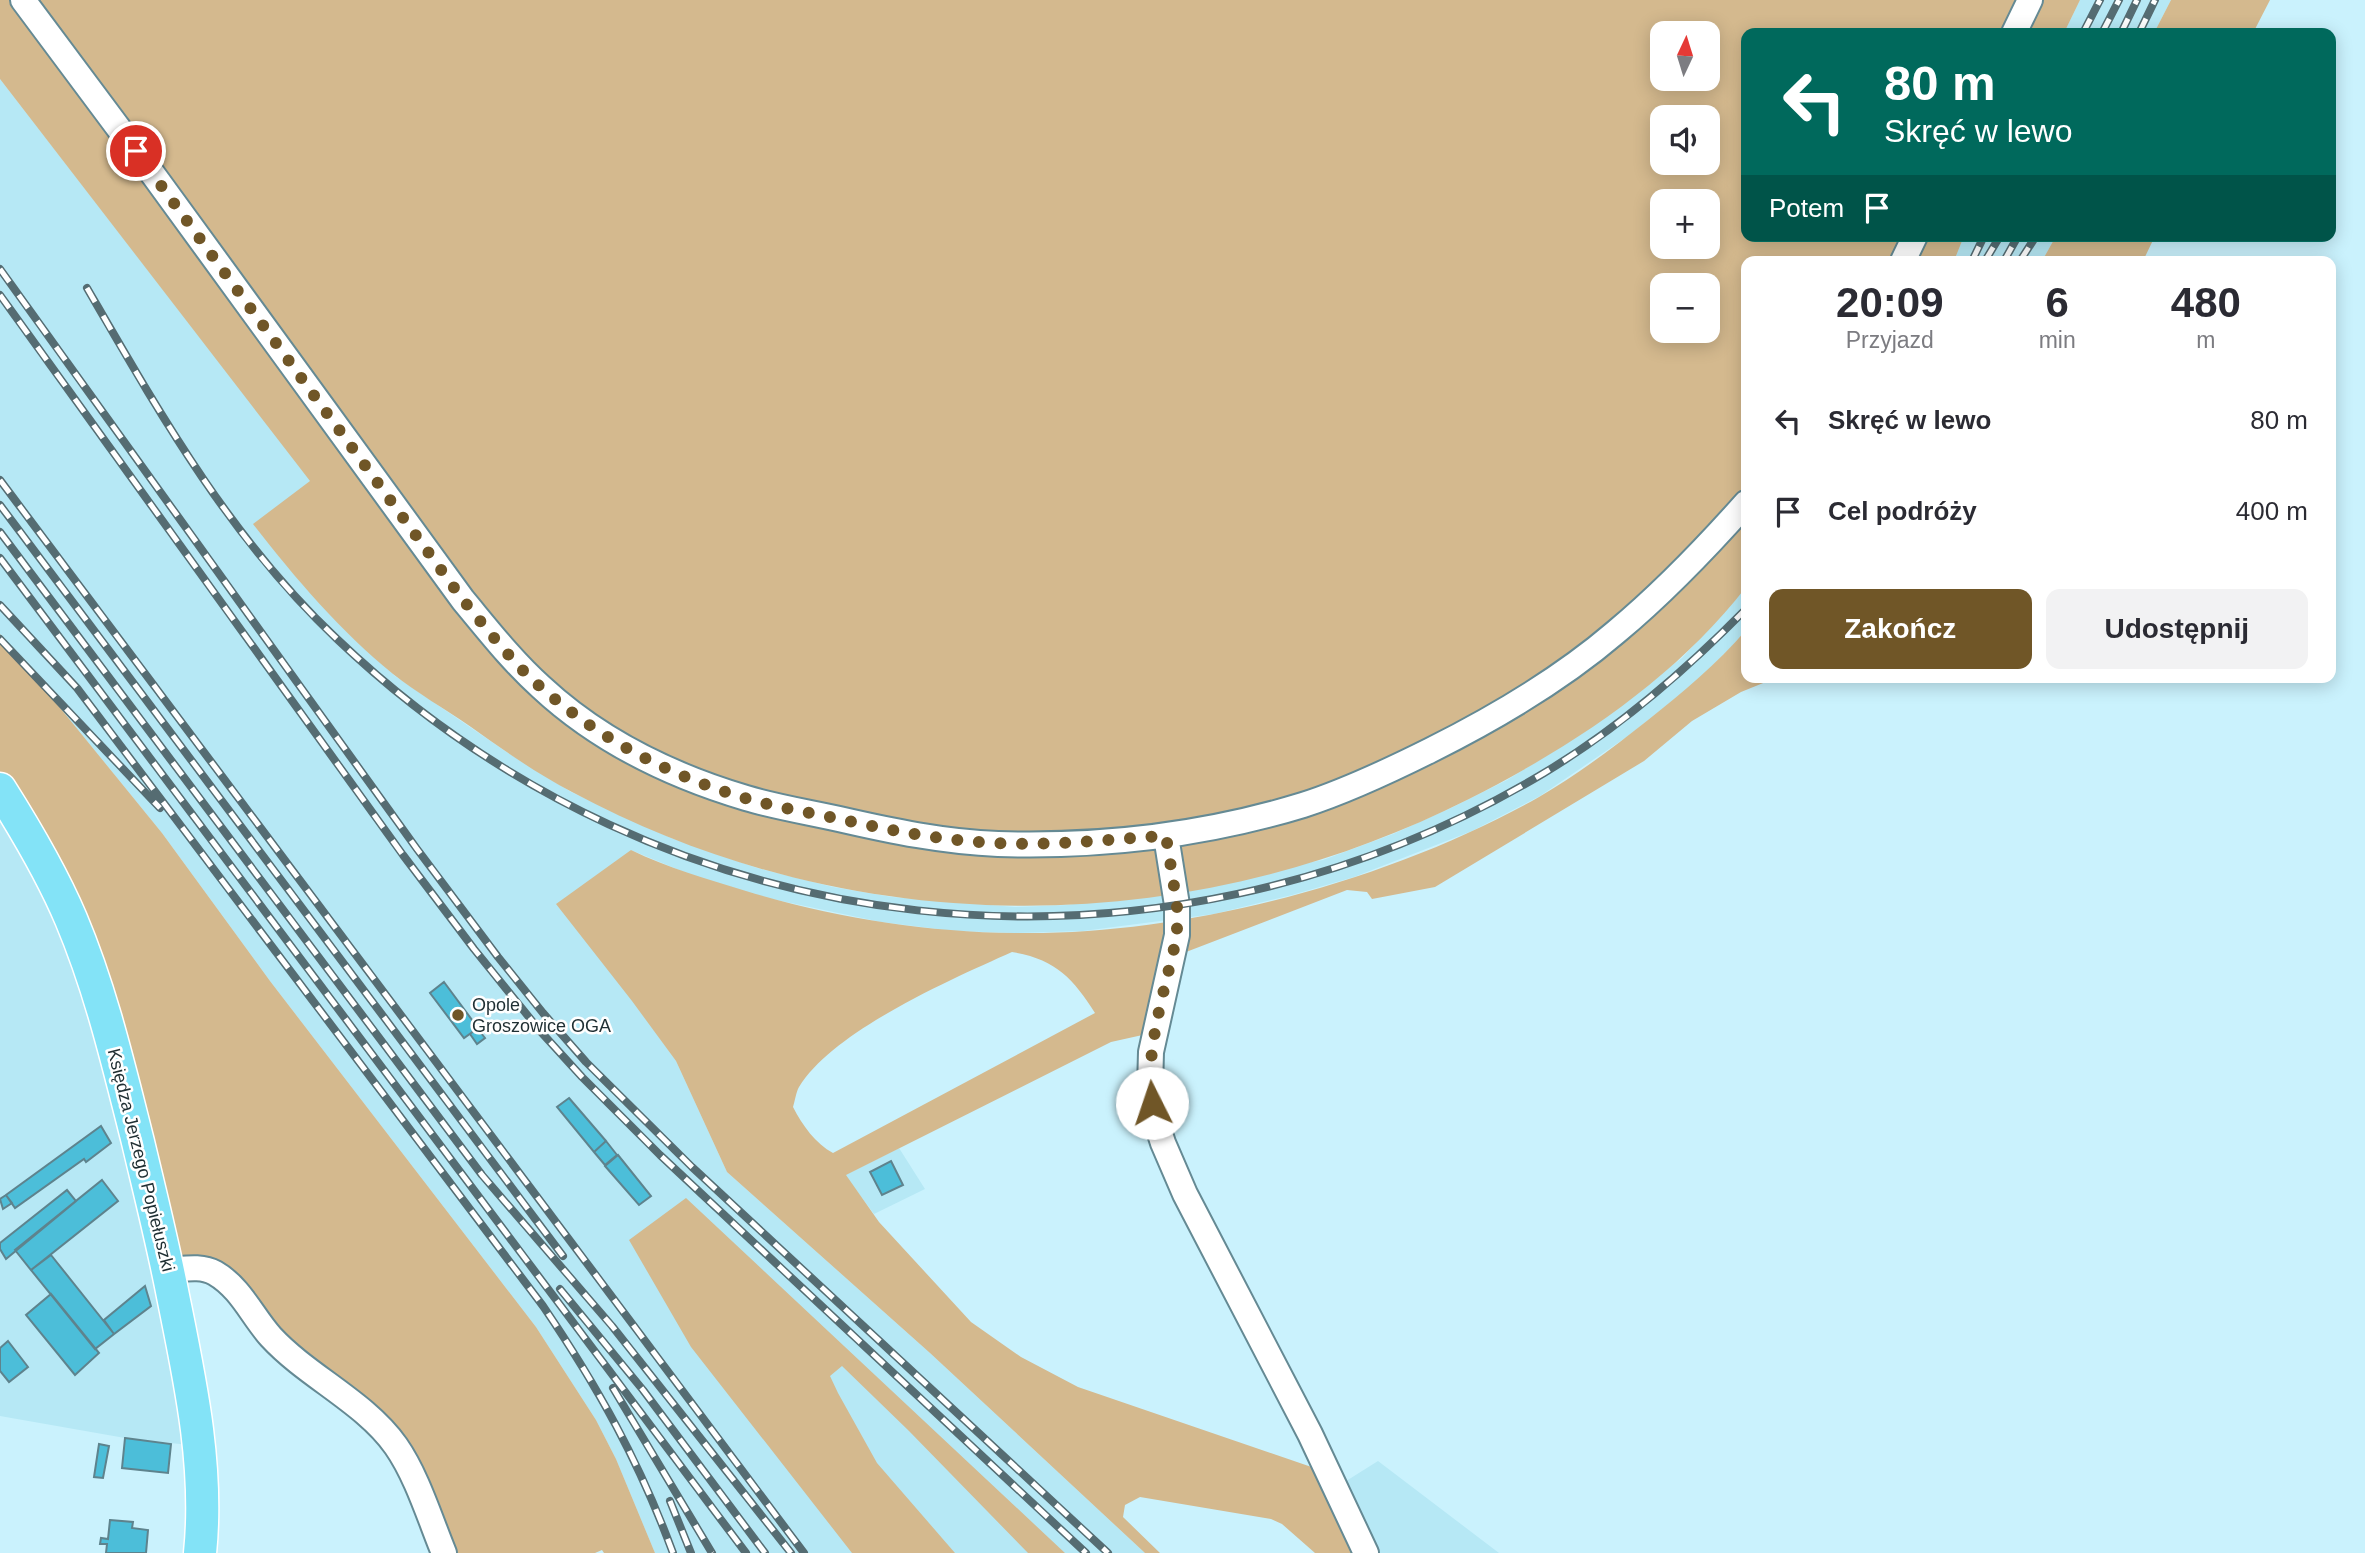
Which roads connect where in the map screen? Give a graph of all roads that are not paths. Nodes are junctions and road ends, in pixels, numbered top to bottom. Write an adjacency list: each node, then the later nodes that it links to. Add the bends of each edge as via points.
1 (23, 0): 6 (street, via 463,600 518,665 573,714 618,744 706,785 880,828 997,844)
2 (2030, 0): 3 (street)
3 (2016, 28)
4 (1741, 508): 6 (street, via 1616,632 1518,704 1367,780 1307,803)
5 (0, 789): 7 (main road, Księdza Jerzego Popiełuszki, via 71,919 97,992)
6 (1166, 836): 10 (street, via 1178,918 1151,1052 1154,1118 1185,1194 1310,1434)
7 (168, 1270): 8 (main road, Księdza Jerzego Popiełuszki, via 201,1469); 9 (street, via 214,1272 242,1296 285,1351 381,1429 410,1473)
8 (200, 1553)
9 (444, 1553)
10 (1366, 1553)

